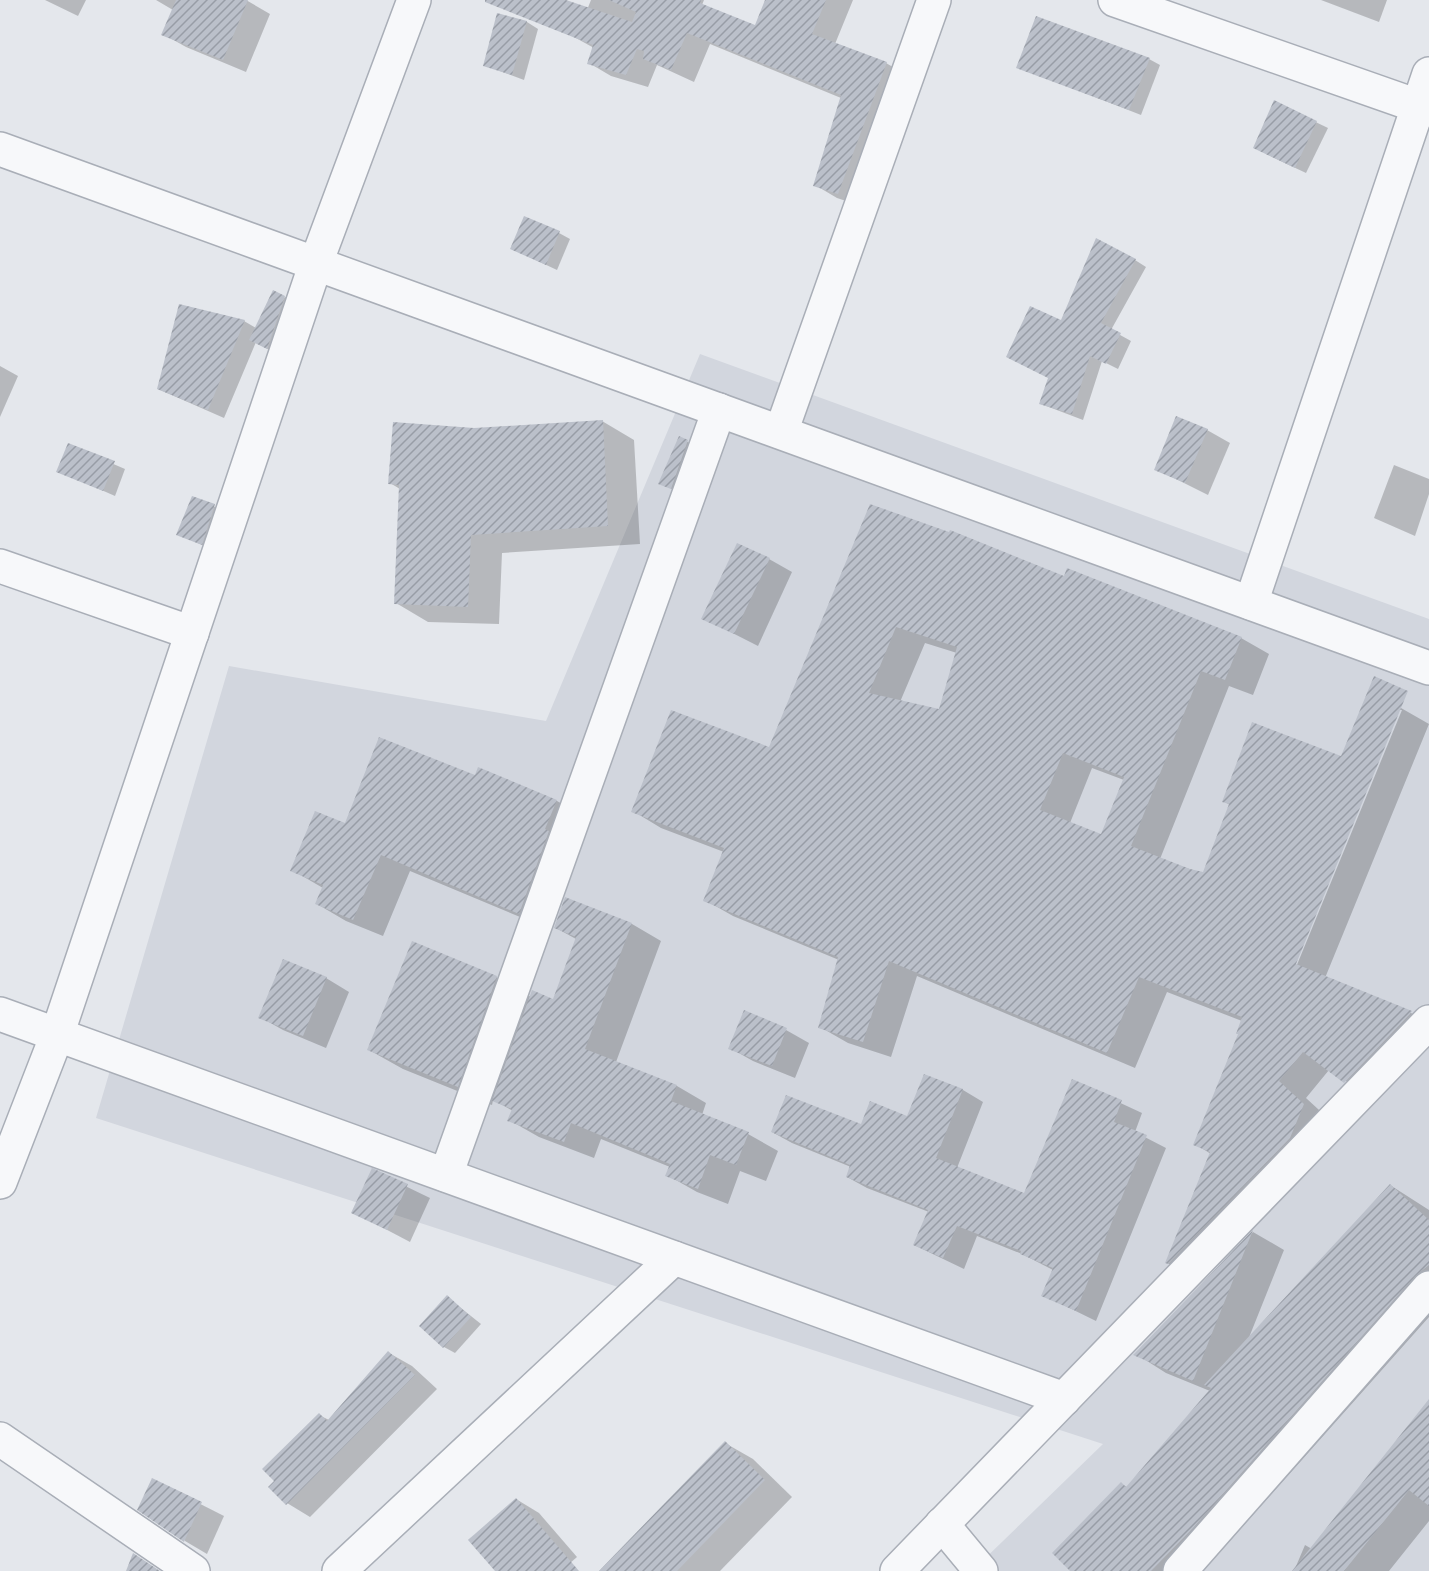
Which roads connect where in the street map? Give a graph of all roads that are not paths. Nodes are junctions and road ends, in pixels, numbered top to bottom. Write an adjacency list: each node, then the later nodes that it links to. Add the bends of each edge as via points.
1 (414, 0): 7 (street)
2 (934, 0): 9 (street)
3 (1115, 0): 5 (street)
4 (1429, 74): 5 (street)
5 (1424, 108): 11 (street)
6 (0, 149): 7 (street)
7 (316, 264): 8 (street); 12 (street)
8 (719, 410): 9 (street); 17 (street)
9 (781, 432): 11 (street)
10 (0, 566): 12 (street)
11 (1251, 603): 13 (street)
12 (192, 633): 16 (street)
13 (1429, 668)
14 (0, 1014): 16 (street)
15 (1429, 1022): 21 (street)
16 (57, 1035): 17 (street); 18 (street)
17 (446, 1175): 19 (street)
18 (0, 1182)
19 (674, 1258): 21 (street); 25 (street)
20 (1429, 1288): 28 (street)
21 (1064, 1399): 23 (street)
22 (0, 1438): 24 (street)
23 (942, 1524): 26 (street); 27 (street)
24 (193, 1571)
25 (339, 1571)
26 (897, 1571)
27 (981, 1571)
28 (1180, 1571)

